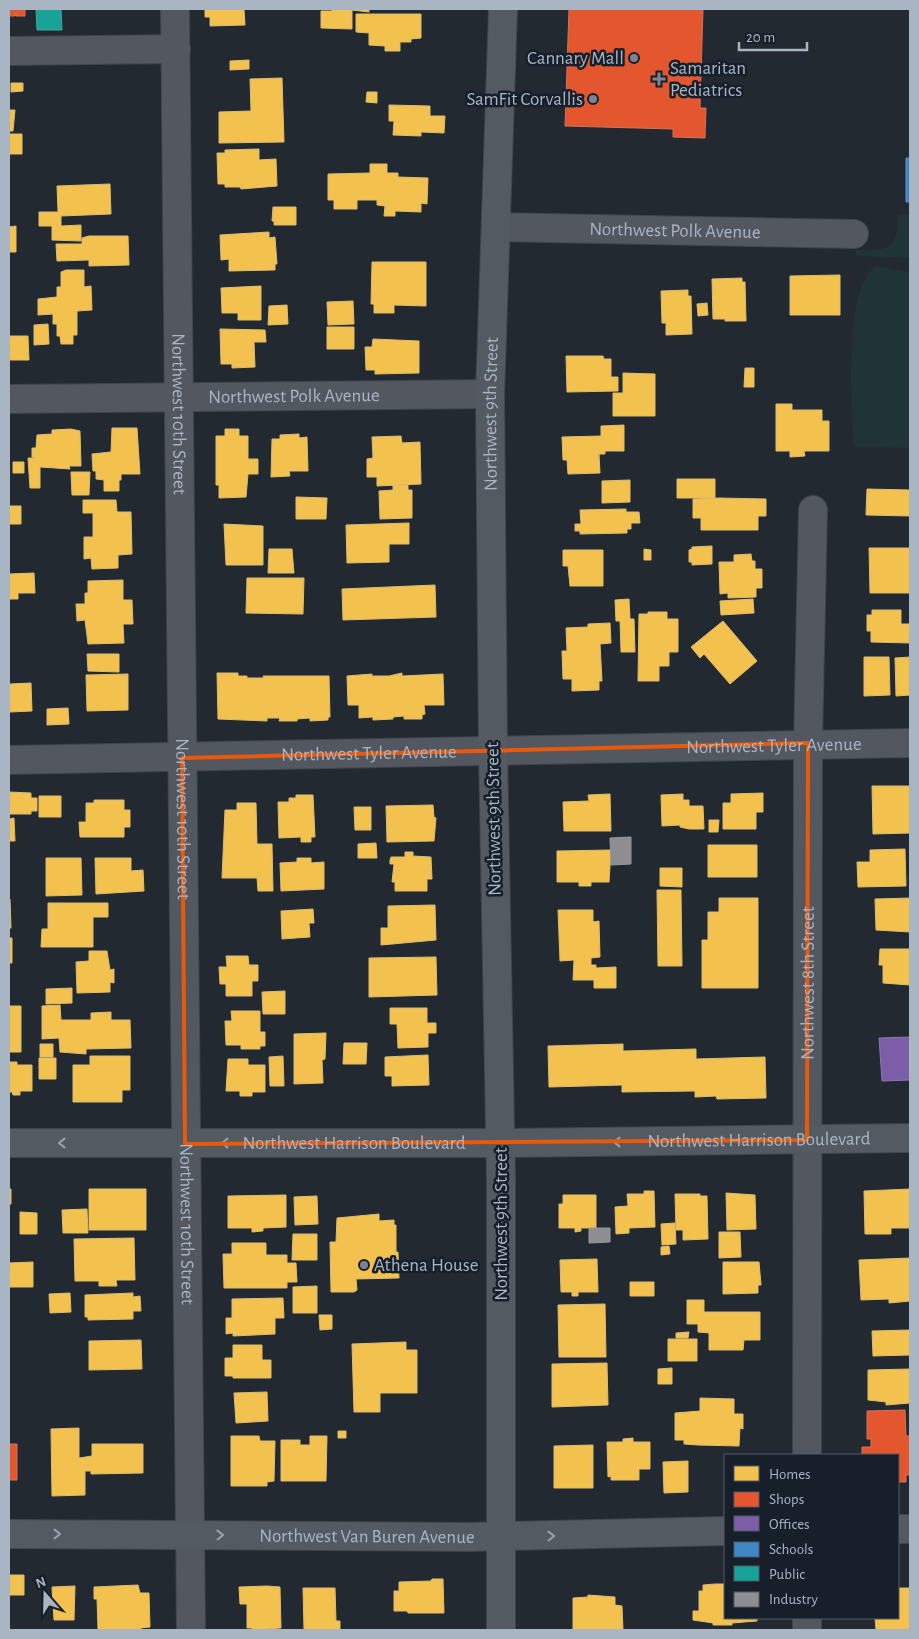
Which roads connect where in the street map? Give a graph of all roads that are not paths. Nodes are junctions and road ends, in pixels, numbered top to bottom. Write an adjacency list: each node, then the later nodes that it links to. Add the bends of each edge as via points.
1 (175, 9): 3 (street, Northwest 10th Street)
2 (503, 9): 5 (main road, Northwest 9th Street)
3 (176, 49): 4 (street); 8 (street, Northwest 10th Street)
4 (9, 51)
5 (496, 227): 6 (street, Northwest Polk Avenue); 7 (main road, Northwest 9th Street)
6 (854, 234)
7 (490, 394): 8 (street, Northwest Polk Avenue); 13 (main road, Northwest 9th Street)
8 (178, 396): 9 (street, Northwest Polk Avenue); 14 (street, Northwest 10th Street)
9 (9, 399)
10 (813, 510): 11 (street, Northwest 8th Street)
11 (808, 743): 12 (street, Northwest Tyler Avenue); 13 (street, Northwest Tyler Avenue); 17 (street, Northwest 8th Street)
12 (910, 743)
13 (493, 750): 14 (street, Northwest Tyler Avenue); 19 (main road, Northwest 9th Street)
14 (182, 758): 15 (street, Northwest Tyler Avenue); 20 (street, Northwest 10th Street)
15 (9, 760)
16 (910, 1138): 17 (main road, Northwest Harrison Boulevard)
17 (807, 1140): 19 (main road, Northwest Harrison Boulevard, one-way to 19); 21 (street, Northwest 8th Street)
18 (9, 1143): 20 (main road, Northwest Harrison Boulevard, one-way to 18)
19 (501, 1143): 20 (main road, Northwest Harrison Boulevard, one-way to 20); 25 (main road, Northwest 9th Street)
20 (185, 1144): 24 (street, Northwest 10th Street)
21 (807, 1454)
22 (724, 1531): 25 (main road, Northwest Van Buren Avenue, one-way to 22)
23 (9, 1534): 24 (main road, Northwest Van Buren Avenue, one-way to 24)
24 (190, 1536): 25 (main road, Northwest Van Buren Avenue, one-way to 25); 26 (street, Northwest 10th Street)
25 (502, 1537): 27 (main road, Northwest 9th Street)
26 (191, 1630)
27 (501, 1630)

